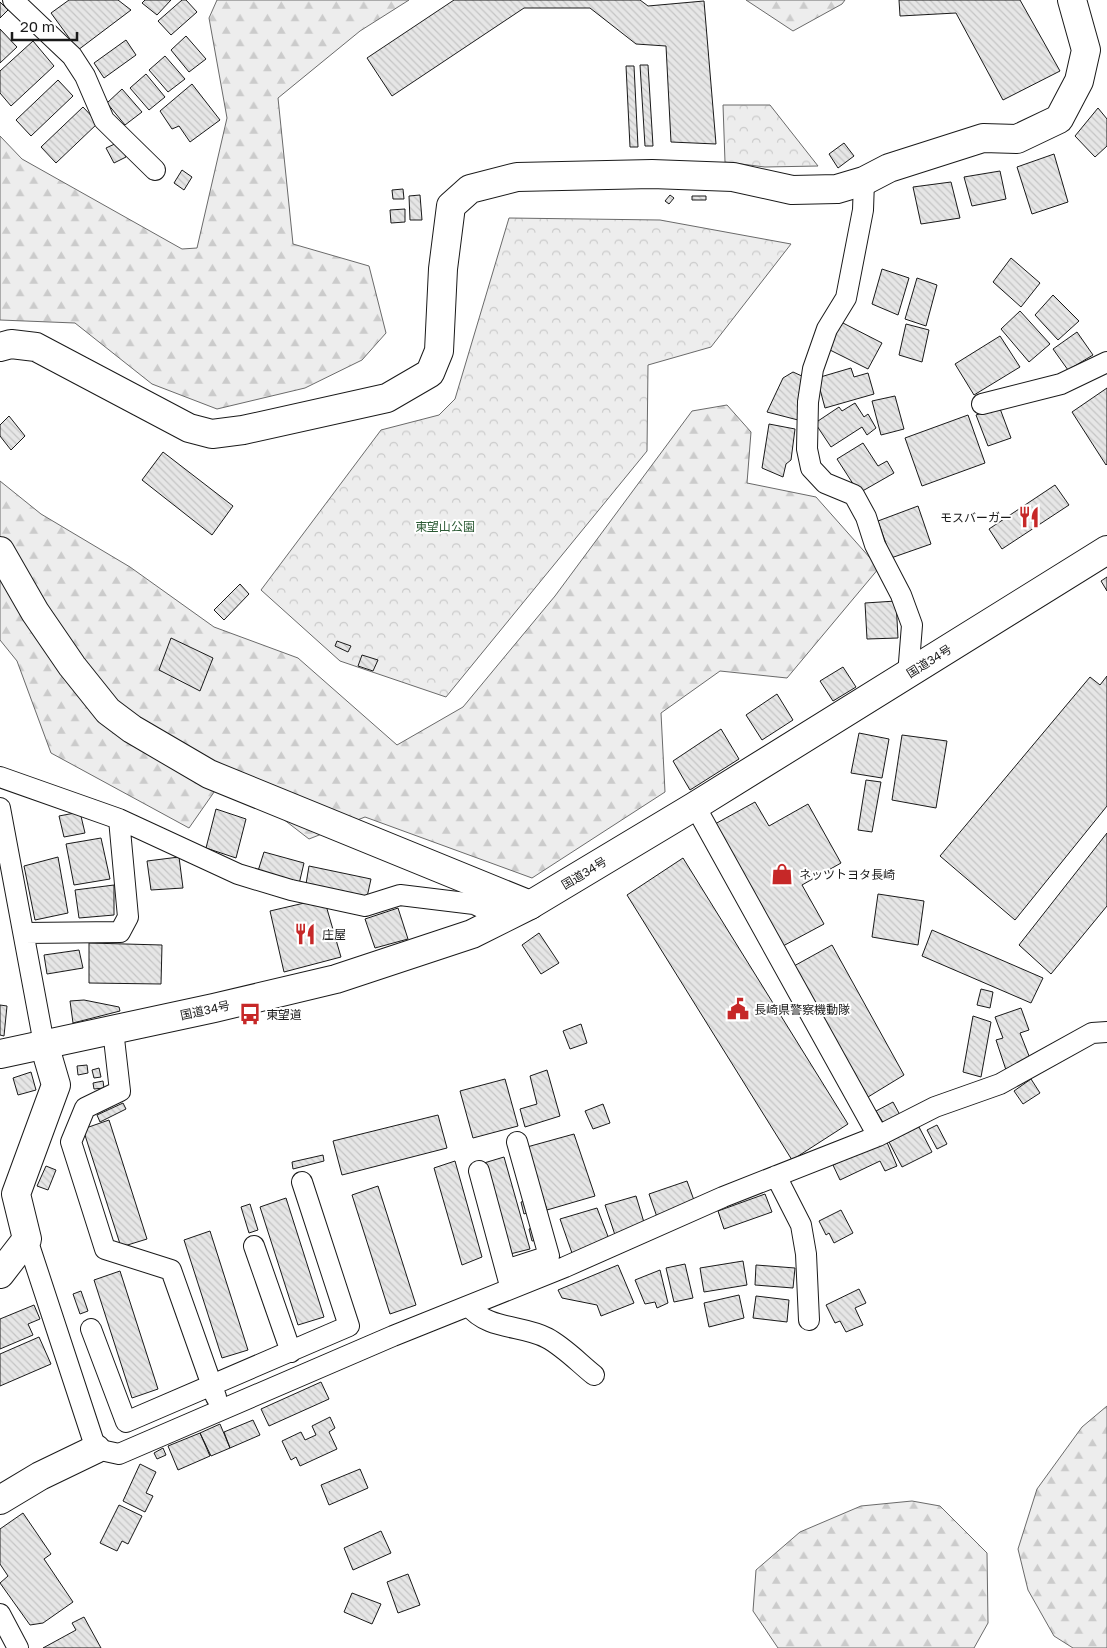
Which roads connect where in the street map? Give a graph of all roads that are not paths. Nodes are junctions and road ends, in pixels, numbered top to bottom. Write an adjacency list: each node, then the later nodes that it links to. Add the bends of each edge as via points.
1 (13, 0): 3 (street, via 72,56 85,76 104,120)
2 (1072, 0): 4 (main road, via 1086,50 1079,81 1059,119 1016,139 983,138 889,168)
3 (155, 170)
4 (864, 181): 5 (main road, via 837,189 792,190 734,177 652,174 517,177 470,189 451,206 443,269 439,351 430,373 387,398 243,430 212,434 189,428 36,347 11,344); 10 (street, via 863,210 846,298 827,329 813,369 808,402 808,449 811,468 825,484 854,495 866,517 875,545 912,625)
5 (0, 347)
6 (1107, 362): 7 (street, via 1061,384)
7 (982, 404)
8 (1107, 550): 10 (main road, 国道34号)
9 (0, 551): 15 (main road, via 35,612 72,666 108,711 132,729 209,774)
10 (908, 674): 12 (main road, 国道34号)
11 (0, 777): 14 (street)
12 (695, 806): 15 (main road, 国道34号); 22 (street)
13 (0, 808): 17 (street)
14 (119, 819): 16 (street, via 238,874 291,890 365,906 400,895 474,904); 17 (street, via 128,918 120,932)
15 (530, 905): 16 (main road, 国道34号)
16 (504, 918): 18 (main road, 国道34号, via 472,934 336,979)
17 (25, 933): 20 (street)
18 (113, 1030): 20 (main road, 国道34号); 36 (street, via 120,1091 85,1108 71,1142 105,1250 171,1270)
19 (1107, 1032): 22 (street, via 1092,1033 1000,1084 935,1108)
20 (44, 1044): 21 (main road, 国道34号); 27 (main road, via 56,1085 16,1194)
21 (0, 1054)
22 (878, 1136): 25 (street)
23 (517, 1142): 30 (street, via 549,1256)
24 (479, 1171): 30 (street)
25 (776, 1176): 30 (street); 32 (street, via 801,1225 806,1254)
26 (302, 1182): 34 (street, via 349,1326)
27 (27, 1239): 29 (main road); 38 (street)
28 (254, 1246): 34 (street)
29 (0, 1274)
30 (508, 1280): 31 (street)
31 (469, 1306): 35 (street, via 475,1314 494,1322 547,1338); 37 (street)
32 (809, 1320)
33 (91, 1329): 36 (street, via 126,1422)
34 (291, 1352): 36 (street)
35 (594, 1375)
36 (212, 1386): 37 (street)
37 (221, 1411): 38 (street, via 119,1454)
38 (96, 1449): 39 (main road)
39 (0, 1500)
40 (0, 1614): 41 (street)
41 (18, 1648)

